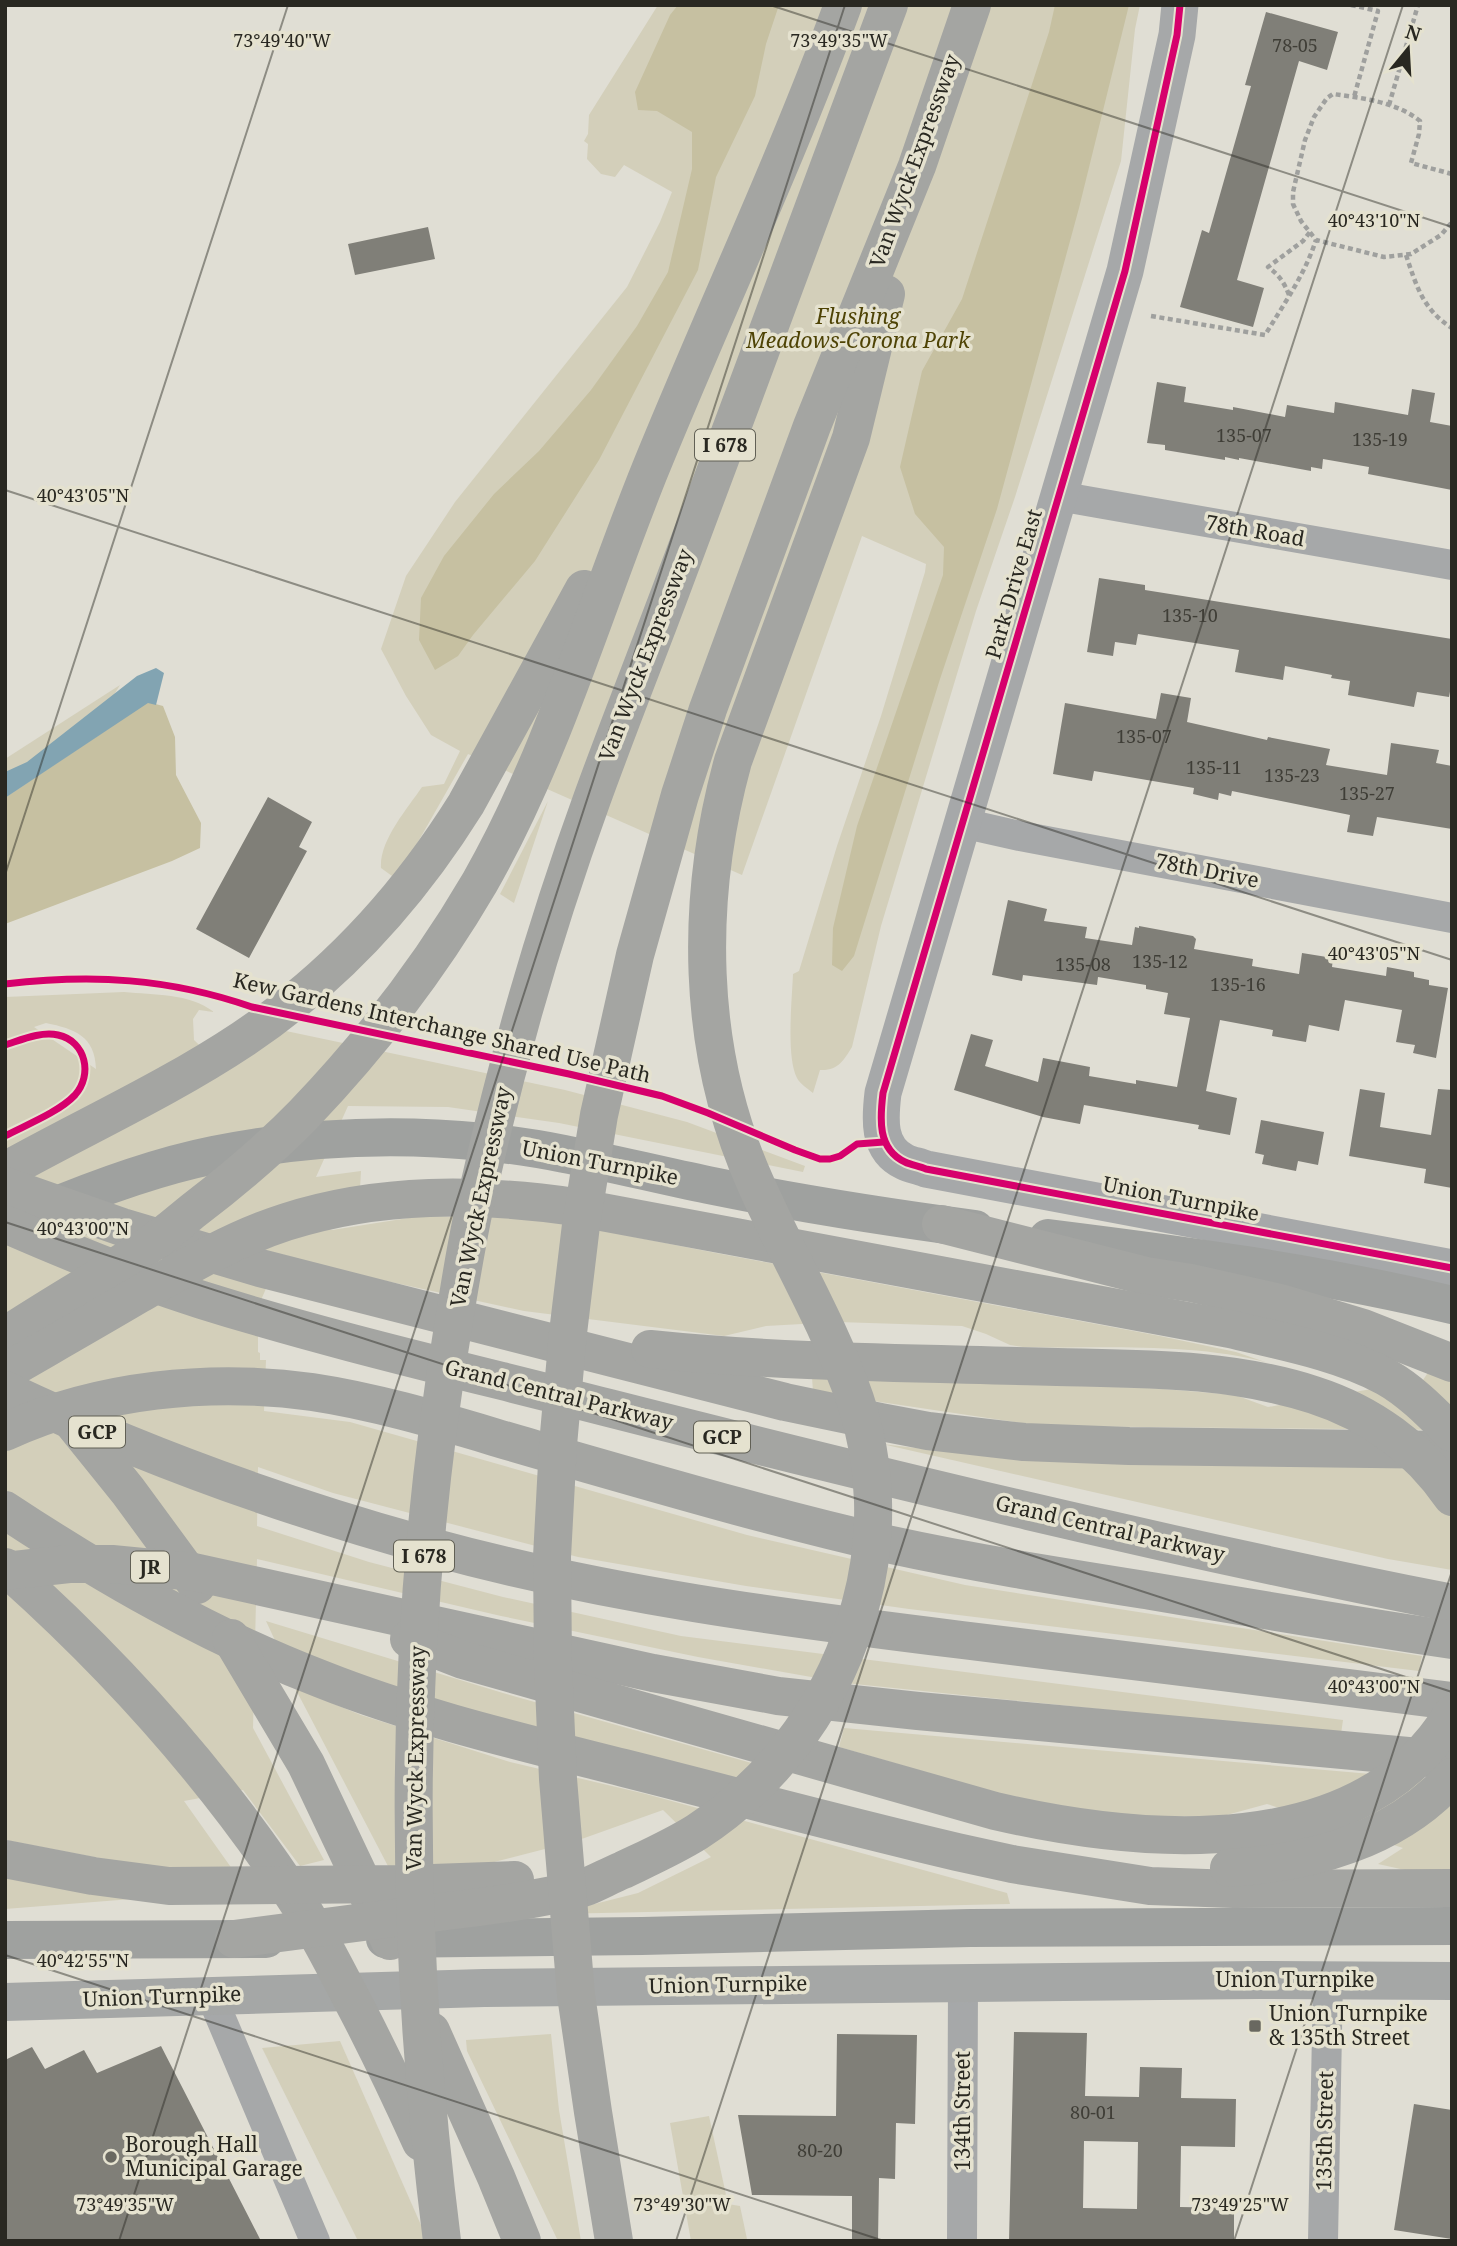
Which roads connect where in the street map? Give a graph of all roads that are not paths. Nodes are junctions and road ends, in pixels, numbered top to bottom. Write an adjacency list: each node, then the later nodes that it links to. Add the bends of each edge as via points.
1 (843, 5): 6 (highway)
2 (889, 5): 54 (highway, Van Wyck Expressway / I 678, via 562,885 480,1182 448,1357 425,1539 414,1705 413,1877 421,2042)
3 (972, 5): 5 (highway, Van Wyck Expressway)
4 (1180, 5): 7 (street, Park Drive East, via 1125,271)
5 (917, 166): 41 (highway, via 851,438 722,798 707,906 708,981 722,1084 739,1144 856,1402 874,1498 871,1555 858,1615 837,1671 796,1741 733,1804 698,1831); 57 (highway, Van Wyck Expressway, via 812,426 680,795 635,955 599,1115 581,1225 559,1433 552,1557 553,1664 576,1995)
6 (650, 471): 12 (highway, via 466,804 383,917 339,962 245,1037); 14 (highway, via 562,700 503,836 455,923 400,1002 332,1084)
7 (1058, 496): 8 (street, 78th Road); 9 (street, Park Drive East)
8 (1452, 565)
9 (962, 822): 10 (street, 78th Drive); 11 (street, Park Drive East, via 883,1093 884,1142)
10 (1452, 918)
11 (905, 1162): 18 (street, Union Turnpike, via 948,1174)
12 (5, 1171)
13 (5, 1186): 21 (highway, via 260,1268)
14 (223, 1188): 20 (highway); 22 (highway, via 151,1244)
15 (5, 1224): 34 (highway, Grand Central Parkway / GCP, via 197,1298 330,1337 888,1478)
16 (941, 1224): 17 (main road, Union Turnpike, via 734,1190 521,1147 400,1139 296,1142 212,1155 129,1178); 19 (main road, Union Turnpike, via 1262,1267); 24 (highway, via 1146,1276 1290,1306)
17 (5, 1230)
18 (1452, 1268)
19 (1452, 1305)
20 (5, 1307)
21 (509, 1332): 29 (highway, via 836,1414 976,1437 1115,1446); 30 (highway, via 732,1356 1208,1373 1283,1386 1344,1407 1396,1436 1437,1475)
22 (5, 1336)
23 (5, 1348): 56 (highway, via 70,1419 154,1525 278,1714 376,1909)
24 (1452, 1363)
25 (5, 1372): 28 (highway, via 251,1235 368,1203 455,1196 533,1201 1230,1329 1312,1350 1385,1377)
26 (5, 1390): 36 (highway, GCP, via 191,1469 323,1514 435,1548 556,1577 679,1602 805,1620)
27 (5, 1432): 35 (highway, via 111,1399 193,1388 311,1392 382,1406 887,1544)
28 (1452, 1433)
29 (1452, 1450)
30 (1452, 1497)
31 (5, 1510): 42 (highway, via 183,1617 349,1690 467,1727 881,1834)
32 (5, 1569): 33 (highway, JR, via 113,1564 194,1572); 55 (highway, via 50,1606 173,1737 243,1823 307,1916 386,2067)
33 (293, 1594): 37 (highway, via 463,1660 971,1804 1041,1822 1135,1834 1223,1835 1320,1815 1398,1777 1432,1743); 38 (highway, via 778,1696)
34 (1452, 1603)
35 (1452, 1640)
36 (1452, 1701)
37 (1452, 1714)
38 (1452, 1760)
39 (1452, 1777): 42 (highway, via 1431,1798 1380,1832 1320,1854 1250,1867)
40 (5, 1859): 41 (highway, via 130,1882 210,1887 531,1879)
41 (640, 1862): 44 (highway, via 583,1888 499,1905)
42 (1062, 1872): 43 (highway, via 1189,1889)
43 (1452, 1888)
44 (458, 1924): 45 (main road, via 642,1936 984,1928); 46 (highway)
45 (1452, 1926)
46 (234, 1939): 47 (main road)
47 (5, 1940)
48 (1328, 1979): 49 (main road, Union Turnpike); 50 (main road, Union Turnpike); 59 (street, 135th Street)
49 (1452, 1981)
50 (963, 1982): 51 (main road, Union Turnpike); 58 (street, 134th Street)
51 (211, 1995): 52 (main road, Union Turnpike); 53 (street)
52 (5, 2002)
53 (315, 2241)
54 (442, 2241)
55 (461, 2241)
56 (522, 2241)
57 (614, 2241)
58 (962, 2241)
59 (1323, 2241)

